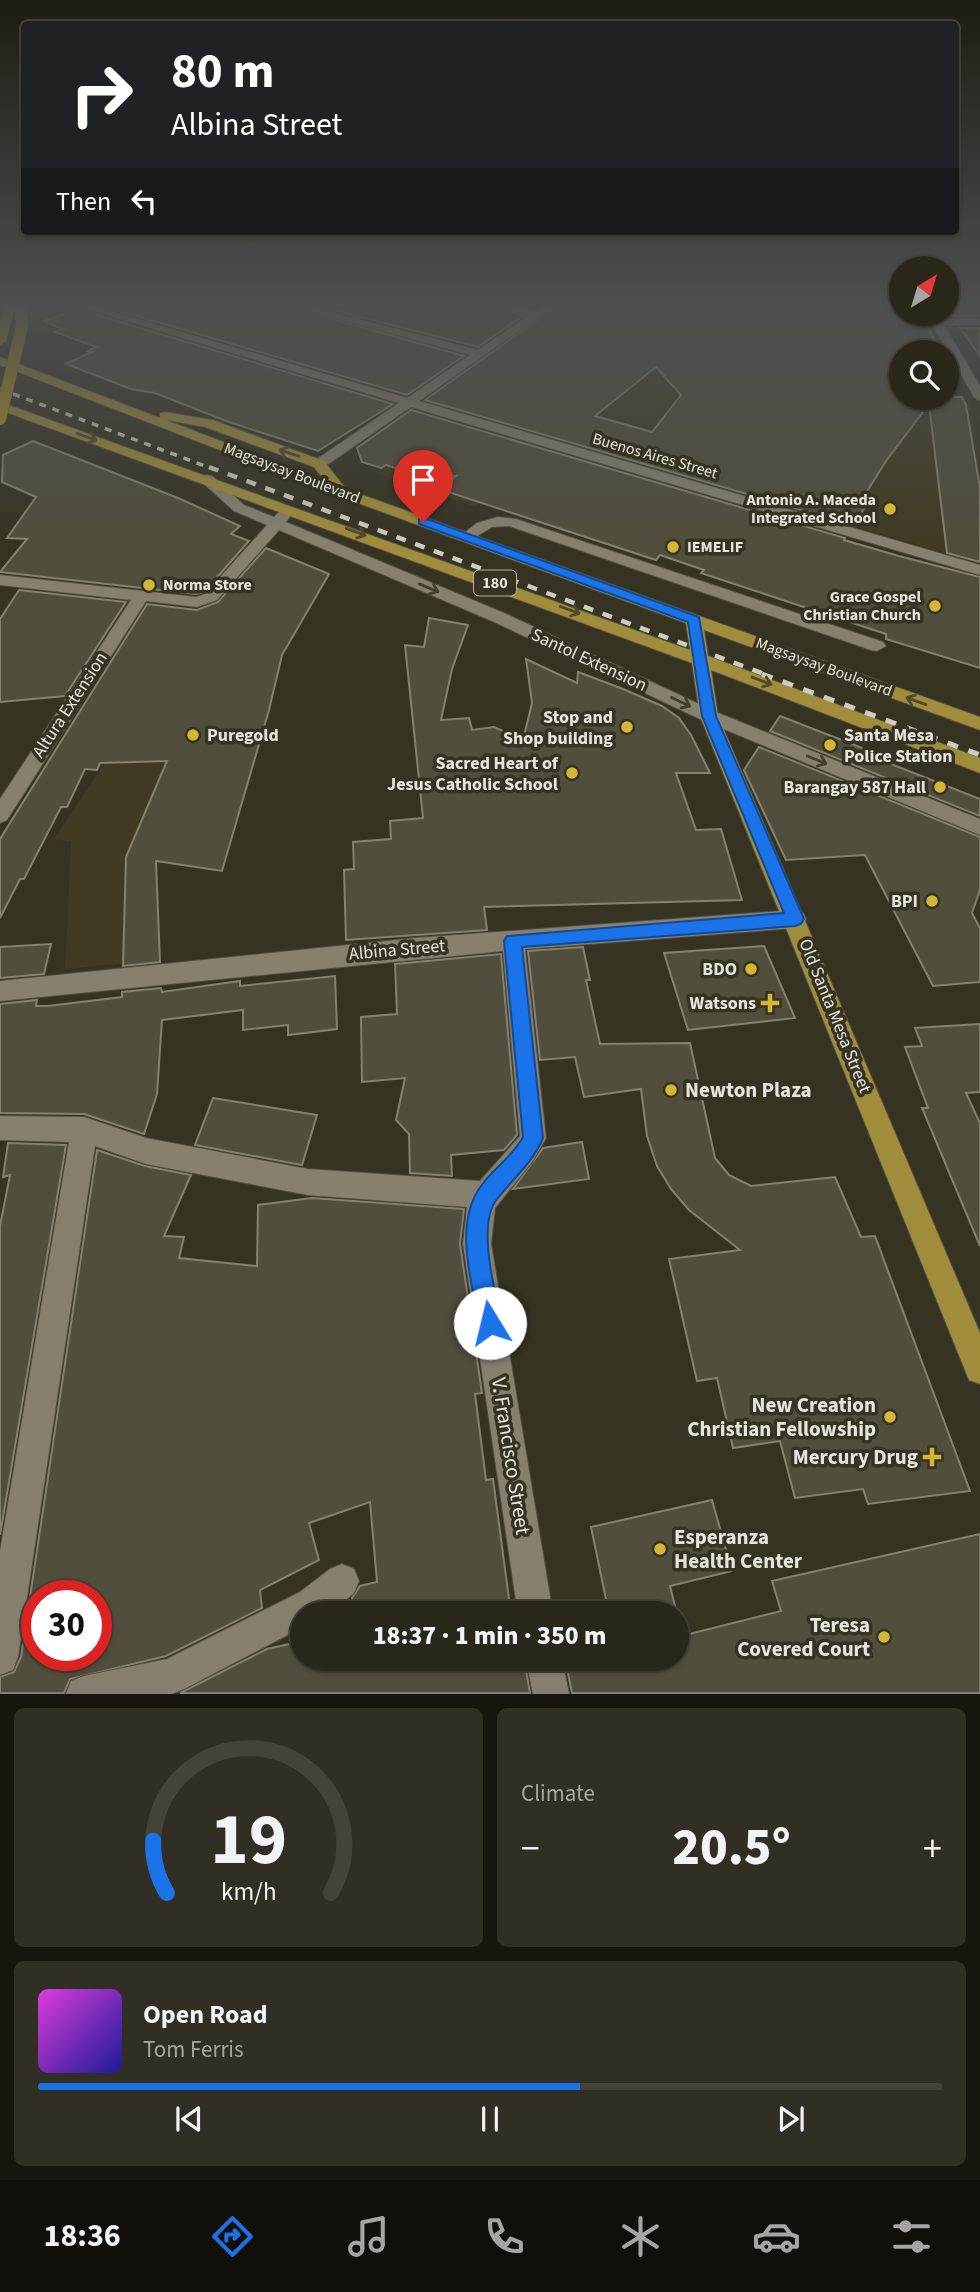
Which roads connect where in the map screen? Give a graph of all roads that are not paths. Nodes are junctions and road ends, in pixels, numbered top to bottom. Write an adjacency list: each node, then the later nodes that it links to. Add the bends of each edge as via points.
1 (8, 384): 8 (highway, bridge)
2 (59, 384): 7 (main road, Magsaysay Boulevard / 180)
3 (345, 384): 5 (street, Buenos Aires Street)
4 (437, 384): 5 (street)
5 (409, 403): 9 (street); 15 (street, Buenos Aires Street)
6 (0, 406): 10 (main road, Magsaysay Boulevard / 180, one-way to 10)
7 (122, 409): 9 (main road, one-way to 7, via 208,423); 11 (main road, Magsaysay Boulevard / 180)
8 (0, 419)
9 (319, 464): 11 (main road)
10 (207, 479): 12 (main road, Magsaysay Boulevard / 180); 13 (street, Santol Extension, via 239,508)
11 (341, 492): 14 (main road, Magsaysay Boulevard / 180)
12 (292, 509): 13 (street); 20 (main road, Magsaysay Boulevard / 180, one-way to 20)
13 (276, 523): 17 (street, via 205,600); 21 (street, Santol Extension, one-way to 21, via 498,617)
14 (467, 537): 18 (main road, Magsaysay Boulevard / 180); 19 (street, via 483,524 511,522)
15 (980, 570)
16 (0, 580): 17 (street)
17 (142, 595): 24 (street, Altura Extension)
18 (694, 620): 20 (main road, Old Santa Mesa Street); 22 (main road, Magsaysay Boulevard / 180, one-way to 18)
19 (877, 646)
20 (698, 657): 21 (main road, Old Santa Mesa Street); 23 (main road, Magsaysay Boulevard / 180, one-way to 23)
21 (709, 716): 25 (street, Santol Extension, one-way to 25); 26 (main road, Old Santa Mesa Street)
22 (980, 724)
23 (980, 766)
24 (0, 815)
25 (980, 827)
26 (795, 919): 27 (street, Albina Street); 32 (main road, Old Santa Mesa Street)
27 (513, 941): 28 (street, Albina Street); 31 (street, V. Francisco Street, via 533,1138)
28 (0, 991)
29 (0, 1129): 30 (street)
30 (84, 1130): 31 (street, via 146,1150 308,1182); 35 (street)
31 (486, 1195): 34 (street, V. Francisco Street, via 477,1244)
32 (980, 1368)
33 (342, 1581): 37 (street, via 312,1604 171,1676)
34 (534, 1601)
35 (0, 1657)
36 (546, 1671): 38 (street)
37 (84, 1693)
38 (551, 1693)

